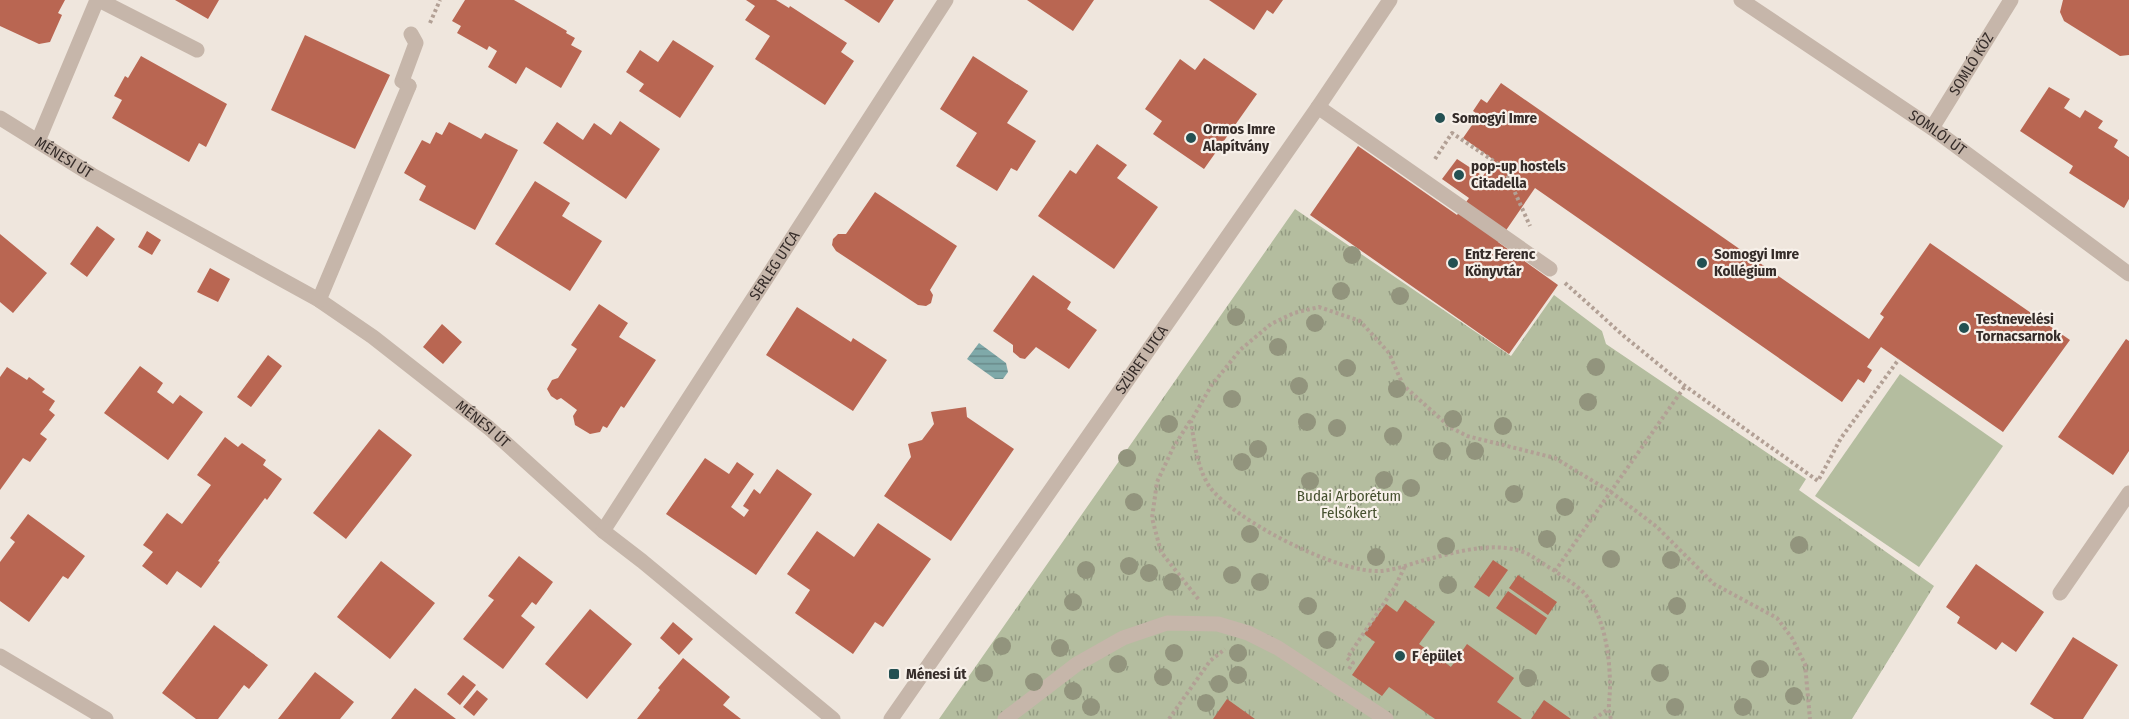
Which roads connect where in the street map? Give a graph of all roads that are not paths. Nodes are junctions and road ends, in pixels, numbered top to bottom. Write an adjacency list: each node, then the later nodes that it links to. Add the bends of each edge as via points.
1 (98, 0): 7 (street); 11 (street)
2 (946, 0): 16 (street, SERLEG UTCA)
3 (1390, 0): 8 (street, SZÜRET UTCA)
4 (1741, 0): 10 (street, SOMLÓI ÚT)
5 (2011, 0): 10 (street, SOMLÓ KÖZ)
6 (411, 34): 14 (street, via 416,43 402,81 409,86)
7 (197, 50)
8 (1318, 107): 12 (street); 21 (street, SZÜRET UTCA)
9 (0, 118): 11 (street, MÉNESI ÚT)
10 (1932, 129): 13 (street, SOMLÓI ÚT)
11 (38, 141): 14 (street, MÉNESI ÚT)
12 (1550, 269)
13 (2129, 274)
14 (319, 300): 16 (street, MÉNESI ÚT, via 373,336 489,428)
15 (2129, 493): 17 (street)
16 (603, 531): 20 (street, MÉNESI ÚT)
17 (2060, 593)
18 (0, 656): 19 (street)
19 (106, 719)
20 (832, 719)
21 (891, 719)
22 (1005, 719): 23 (street, via 1077,664 1123,638 1167,623 1218,624 1248,633 1278,648)
23 (1386, 719)

